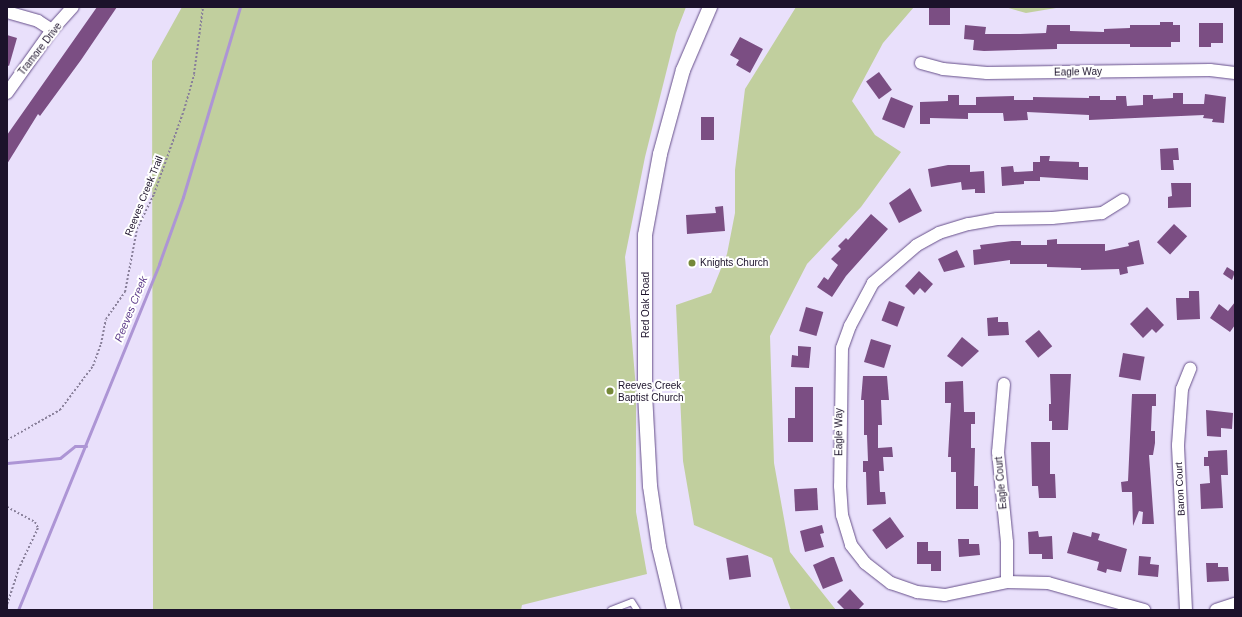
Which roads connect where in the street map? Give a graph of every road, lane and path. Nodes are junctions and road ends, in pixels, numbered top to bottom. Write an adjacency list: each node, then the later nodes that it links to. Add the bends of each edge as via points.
1 (73, 7): 5 (street, Tramore Drive)
2 (202, 7): 12 (path, Reeves Creek Trail, via 194,74 184,110 154,194 138,229 125,292 106,319 93,366 60,410)
3 (710, 7): 20 (street, Red Oak Road, via 683,70 660,154 645,235 645,394 650,486 658,547)
4 (7, 12): 5 (street, via 38,21)
5 (52, 30): 8 (street, Tramore Drive)
6 (921, 63): 7 (street, Eagle Way, via 943,69 987,73 1210,70)
7 (1235, 73)
8 (7, 92)
9 (1123, 200): 14 (street, Eagle Way, via 1102,213 1052,218 997,219 939,233 916,246 873,283 850,326 842,348 840,486 842,515 851,545 865,563 891,583 917,592 945,595)
10 (1190, 369): 22 (street, Baron Court, via 1182,389 1178,445)
11 (1004, 384): 14 (street, Eagle Court, via 998,452 1007,542)
12 (7, 440)
13 (7, 507): 15 (path, via 35,522 38,528 19,568)
14 (1007, 582): 17 (street, Eagle Way, via 1048,583)
15 (7, 604)
16 (1235, 604): 23 (street)
17 (1113, 607): 21 (street, Eagle Way)
18 (611, 610): 19 (lane, via 632,602)
19 (637, 610)
20 (674, 610)
21 (1144, 610)
22 (1186, 610)
23 (1216, 610)

